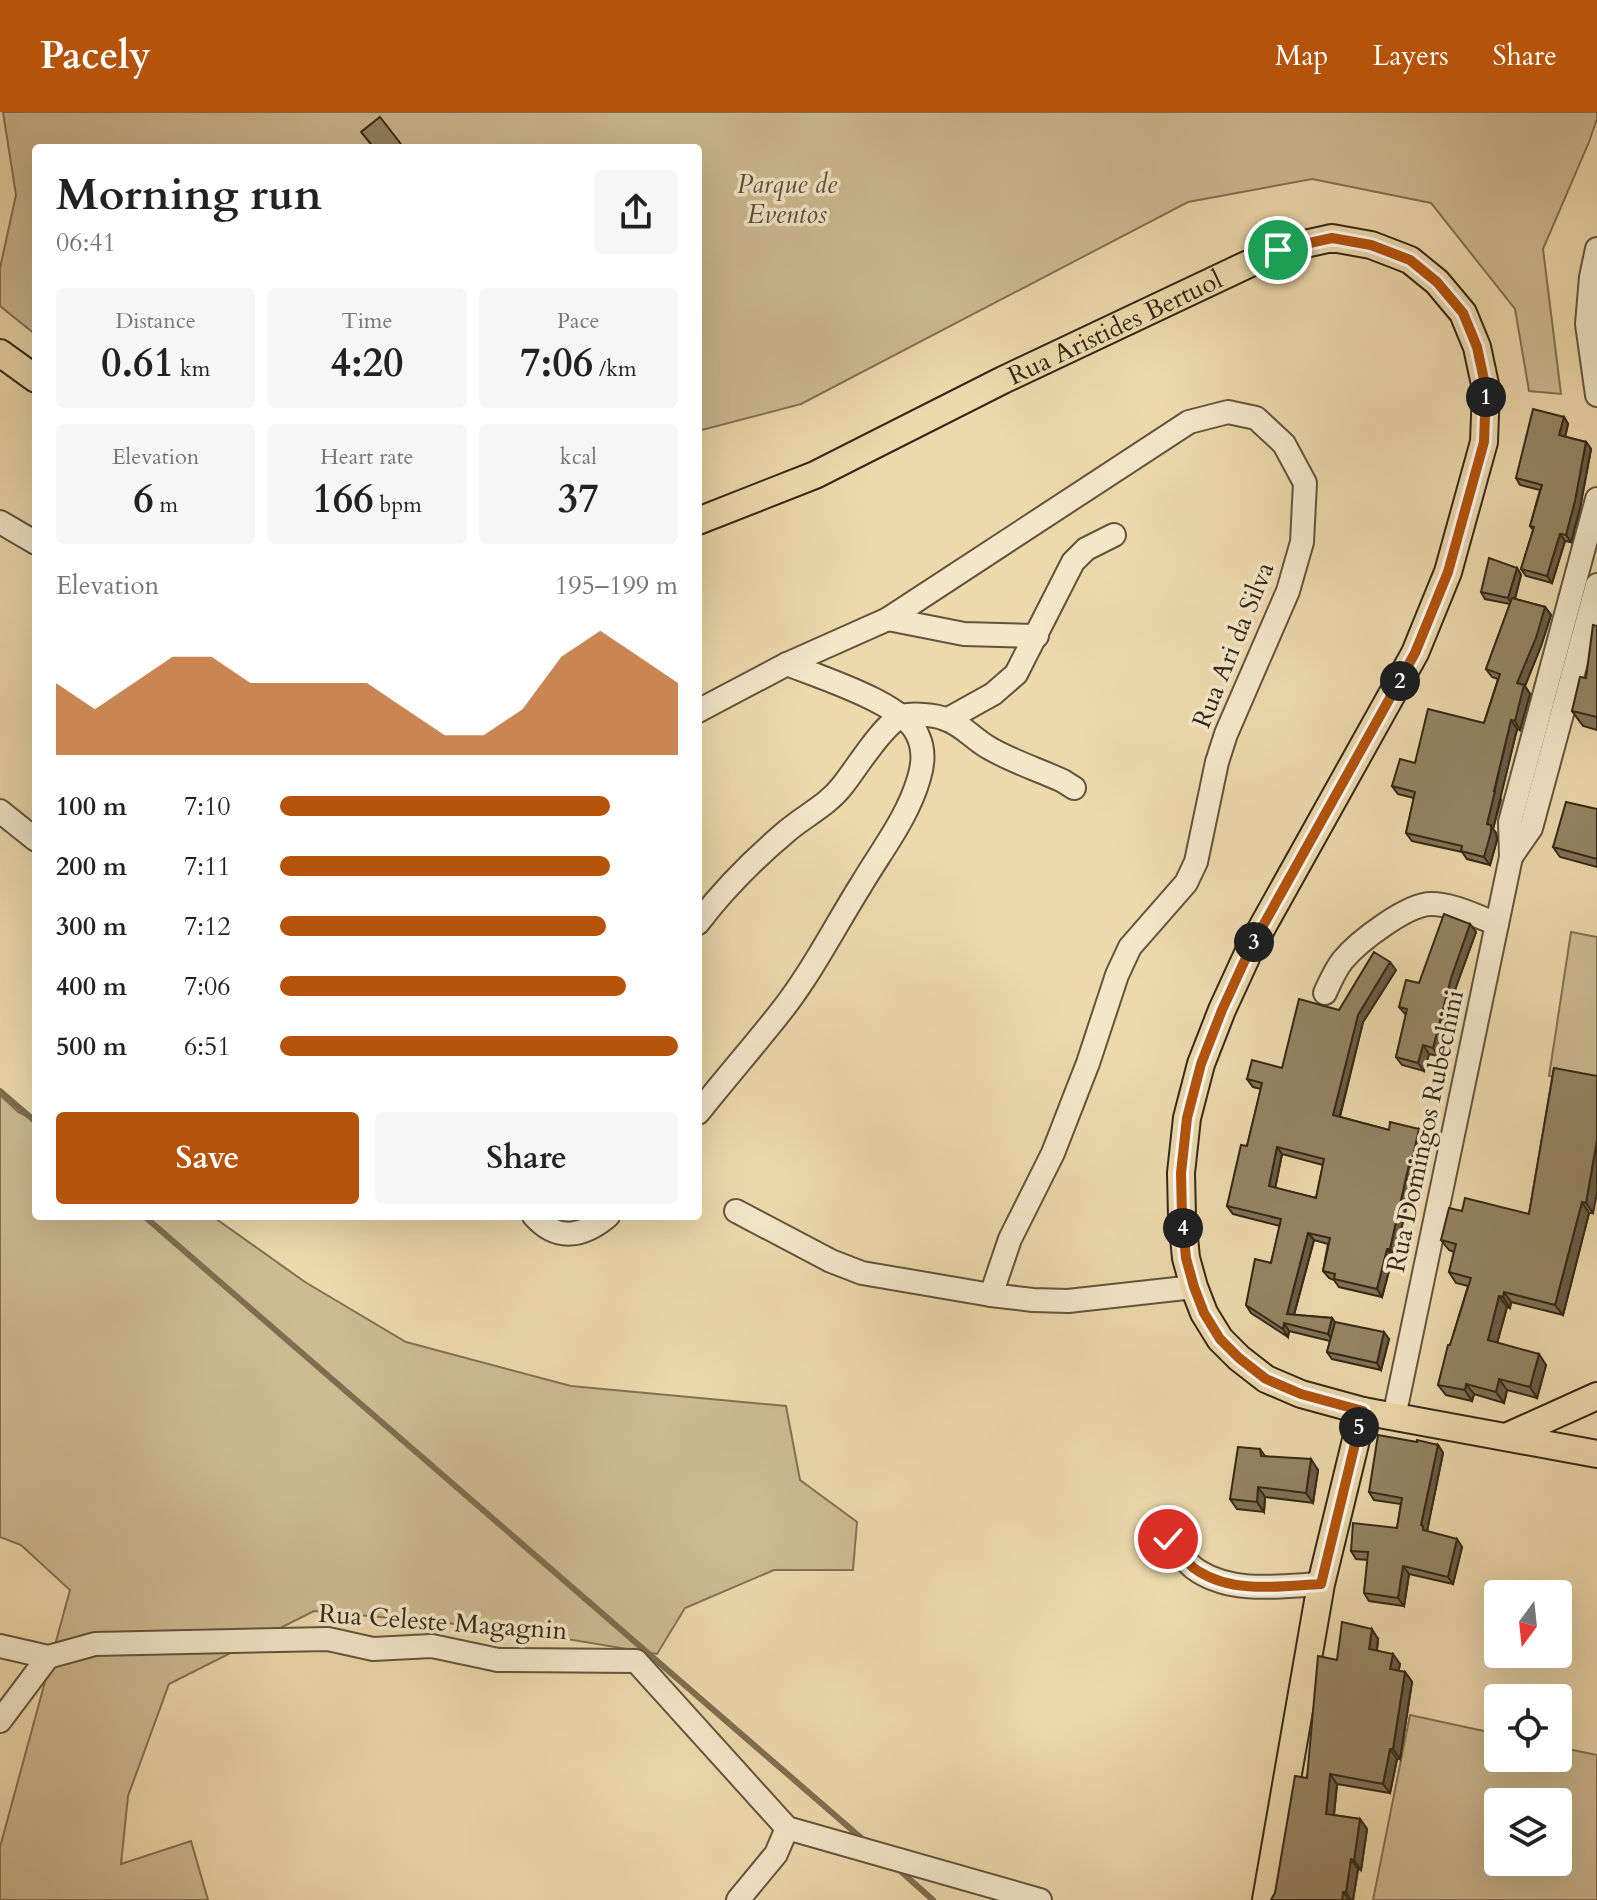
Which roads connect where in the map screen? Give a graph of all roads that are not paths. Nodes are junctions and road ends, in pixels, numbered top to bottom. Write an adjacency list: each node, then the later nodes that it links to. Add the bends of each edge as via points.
1 (1597, 249): 4 (street, via 1587,324)
2 (0, 353): 3 (main road)
3 (32, 376)
4 (1597, 395)
5 (1597, 499): 20 (street, Rua Domingos Rubechini, via 1510,822)
6 (702, 519): 28 (main road, Rua Aristides Bertuol, via 815,475 1278,250 1332,238 1371,245 1410,260 1463,313 1486,389 1484,442 1471,496 1415,653 1250,949 1201,1064 1187,1118 1181,1173 1186,1258)
7 (0, 522): 9 (street)
8 (1114, 535): 12 (street, via 1073,562)
9 (32, 541)
10 (1597, 585): 20 (street, Rua Domingos Rubechini, via 1531,828)
11 (888, 619): 12 (street, via 964,634); 13 (street, Rua Ari da Silva); 29 (street, Rua Ari da Silva, via 1189,422 1228,412 1256,418 1284,444 1305,483 1302,542 1288,591 1226,734 1196,862 1186,883 1130,947 1053,1153 1010,1239)
12 (1037, 636): 16 (street, via 1016,674)
13 (787, 664): 14 (street, Rua Ari da Silva); 15 (street)
14 (702, 709)
15 (902, 716): 16 (street); 21 (street, via 865,753 830,801 755,859); 24 (street, via 918,734 923,755 908,806 803,981)
16 (948, 719): 17 (street, via 988,748)
17 (1074, 788)
18 (0, 811): 19 (street)
19 (32, 837)
20 (1511, 857): 22 (street, Rua Domingos Rubechini)
21 (702, 919)
22 (1497, 924): 23 (street, via 1427,904 1362,940 1340,963); 32 (street, Rua Domingos Rubechini)
23 (1325, 993)
24 (702, 1108)
25 (736, 1211): 29 (street, via 862,1273)
26 (537, 1220): 27 (street, via 560,1233 576,1234)
27 (603, 1220)
28 (1194, 1287): 29 (street, via 1068,1301); 31 (main road, Rua Aristides Bertuol, via 1220,1339 1266,1379)
29 (991, 1295)
30 (1597, 1396): 33 (main road)
31 (1363, 1411): 32 (main road, Rua Aristides Bertuol); 36 (main road)
32 (1394, 1417): 33 (main road, Rua Aristides Bertuol)
33 (1506, 1437): 34 (main road, Rua Aristides Bertuol)
34 (1597, 1454)
35 (1168, 1539): 36 (street, via 1195,1570 1221,1583)
36 (1321, 1584): 43 (main road)
37 (0, 1646): 38 (street, Rua Celeste Magagnin)
38 (48, 1657): 39 (street); 40 (street, Rua Celeste Magagnin, via 95,1644 328,1639 373,1649 432,1646 498,1660 636,1661)
39 (0, 1721)
40 (787, 1828): 41 (street, via 776,1854); 42 (street)
41 (738, 1900)
42 (1040, 1900)
43 (1266, 1900)

